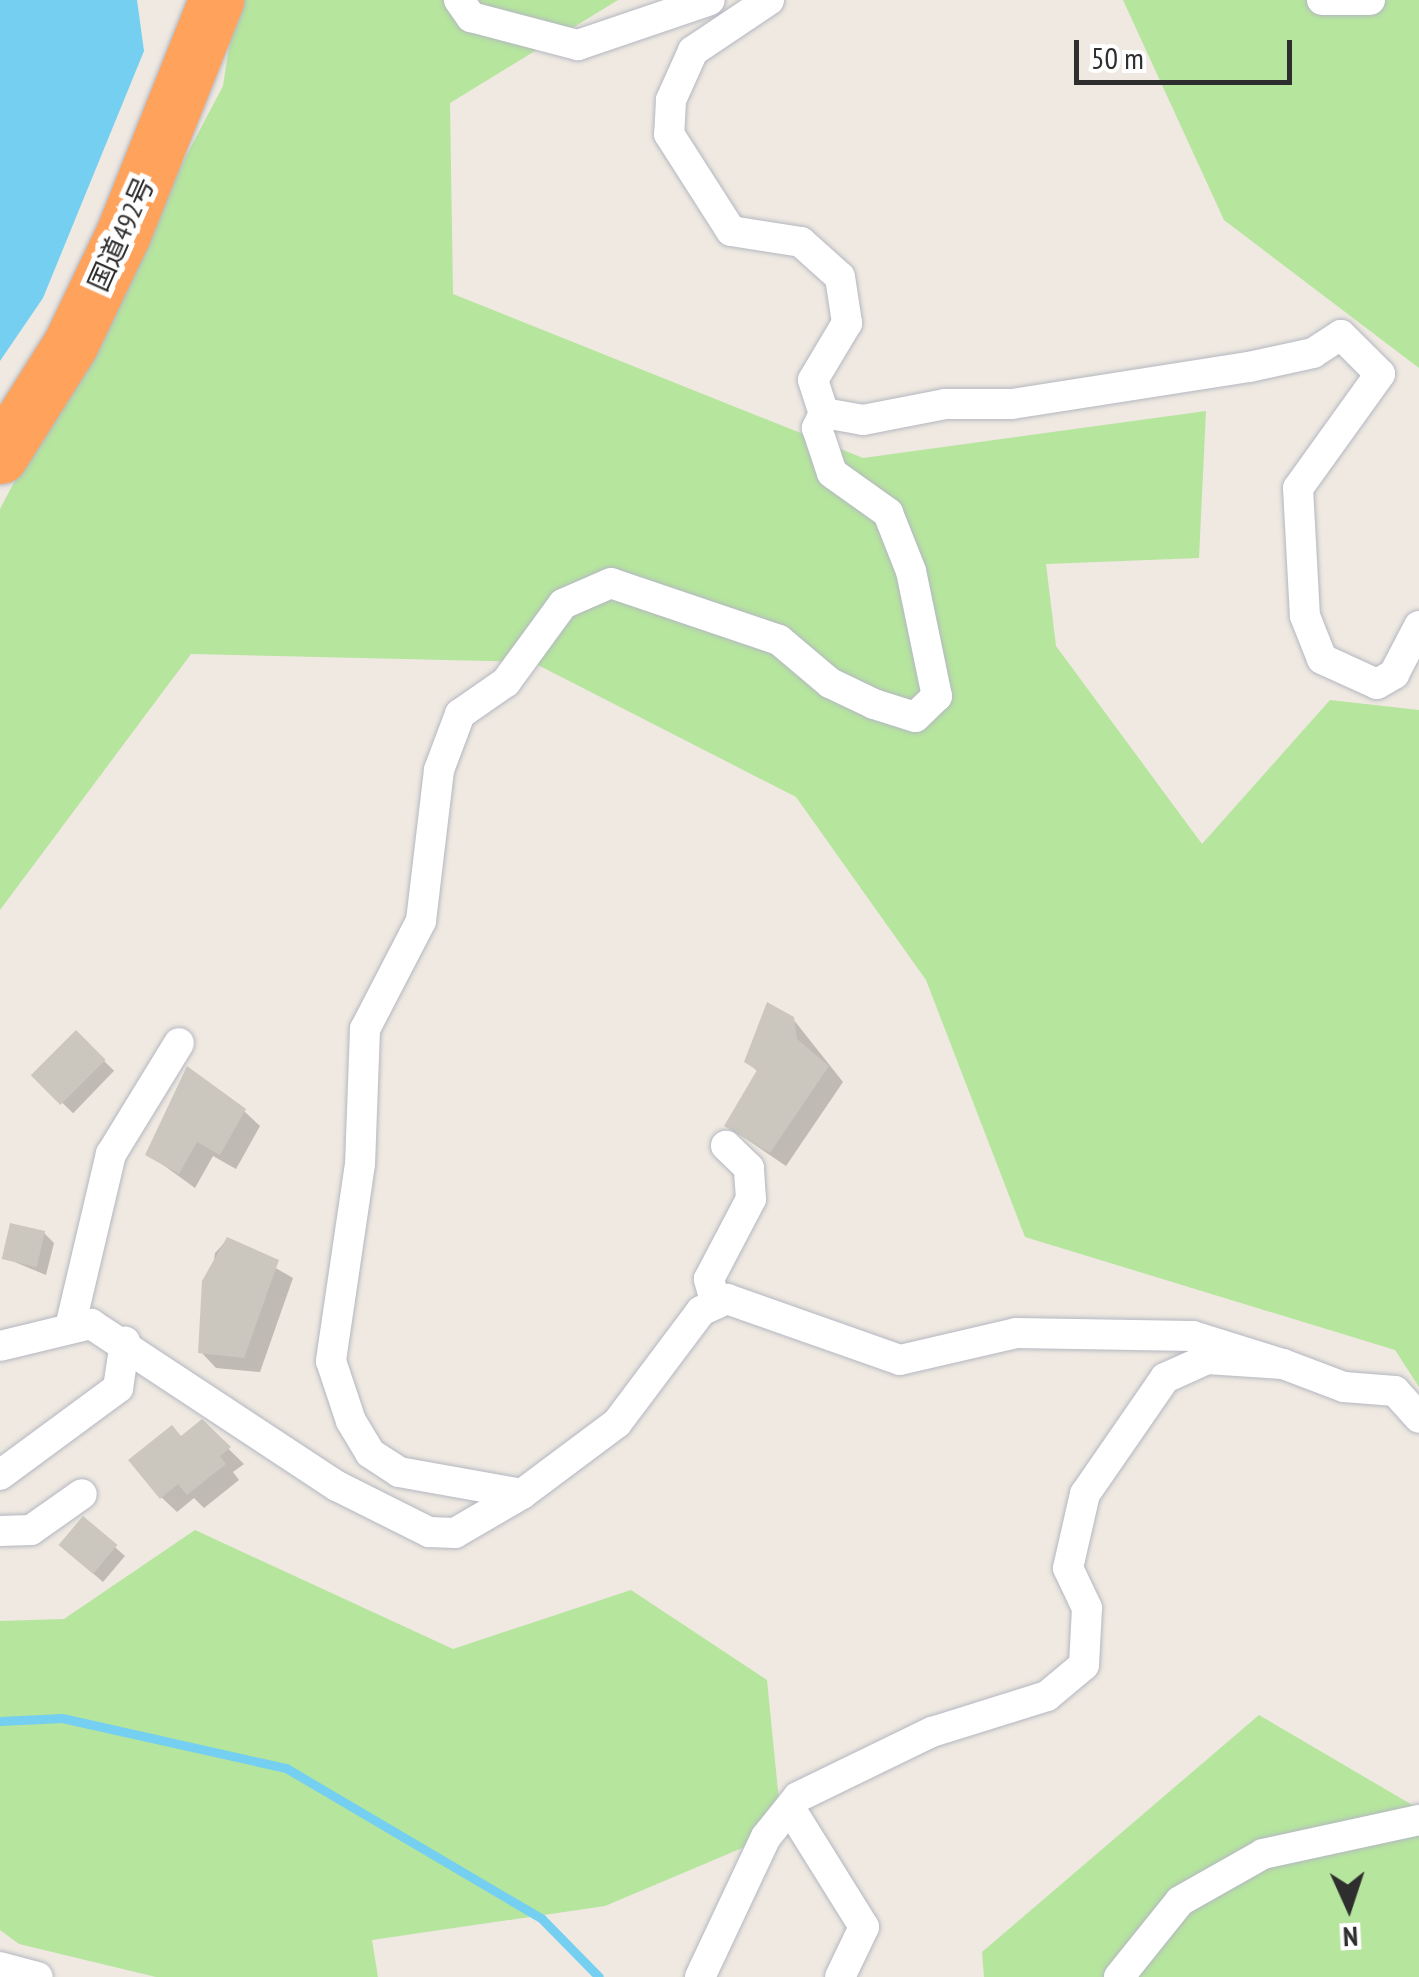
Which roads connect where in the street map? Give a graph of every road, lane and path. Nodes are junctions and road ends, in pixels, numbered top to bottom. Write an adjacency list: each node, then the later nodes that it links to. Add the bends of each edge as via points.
1 (216, 0): 8 (highway, 国道492号, via 100,282)
2 (459, 0): 3 (street, via 471,17 578,45)
3 (710, 0)
4 (769, 0): 7 (street, via 693,51 670,100 669,134 731,231 800,242 840,278 846,323 813,380)
5 (1322, 0): 6 (street)
6 (1370, 0)
7 (824, 412): 9 (street, via 863,420 945,404 1012,404 1249,367 1313,353 1341,336 1380,374 1298,488 1305,616 1322,659 1377,684 1394,674); 20 (street, via 817,428 832,473 894,528 932,646 937,696 915,717 874,704 830,683 780,640 634,587 611,582 563,604 506,682 460,714 439,770 421,921 365,1029 360,1164 330,1361 370,1452 399,1472)
8 (0, 456)
9 (1419, 626)
10 (178, 1043): 13 (street, via 111,1154)
11 (726, 1146): 12 (street, via 748,1168 751,1199 709,1279)
12 (716, 1304): 16 (street, via 770,1311 900,1360 1016,1333 1193,1336); 20 (street, via 617,1423)
13 (71, 1323): 14 (street); 15 (street)
14 (125, 1342): 18 (street, via 118,1388); 20 (street, via 413,1526 456,1533)
15 (0, 1346)
16 (1283, 1364): 17 (street, via 1344,1387 1394,1391); 23 (street, via 1207,1359 1142,1401 1084,1494 1068,1568 1087,1608 1084,1665 1047,1696 866,1759)
17 (1419, 1418)
18 (0, 1475)
19 (82, 1494): 21 (street, via 31,1530)
20 (522, 1494)
21 (0, 1531)
22 (1419, 1798): 25 (street)
23 (790, 1808): 28 (street, via 766,1837); 29 (street, via 864,1927)
24 (1419, 1820): 25 (street)
25 (1351, 1829): 30 (street, via 1262,1854 1180,1901)
26 (0, 1966): 27 (street)
27 (38, 1977)
28 (700, 1977)
29 (840, 1977)
30 (1119, 1977)

